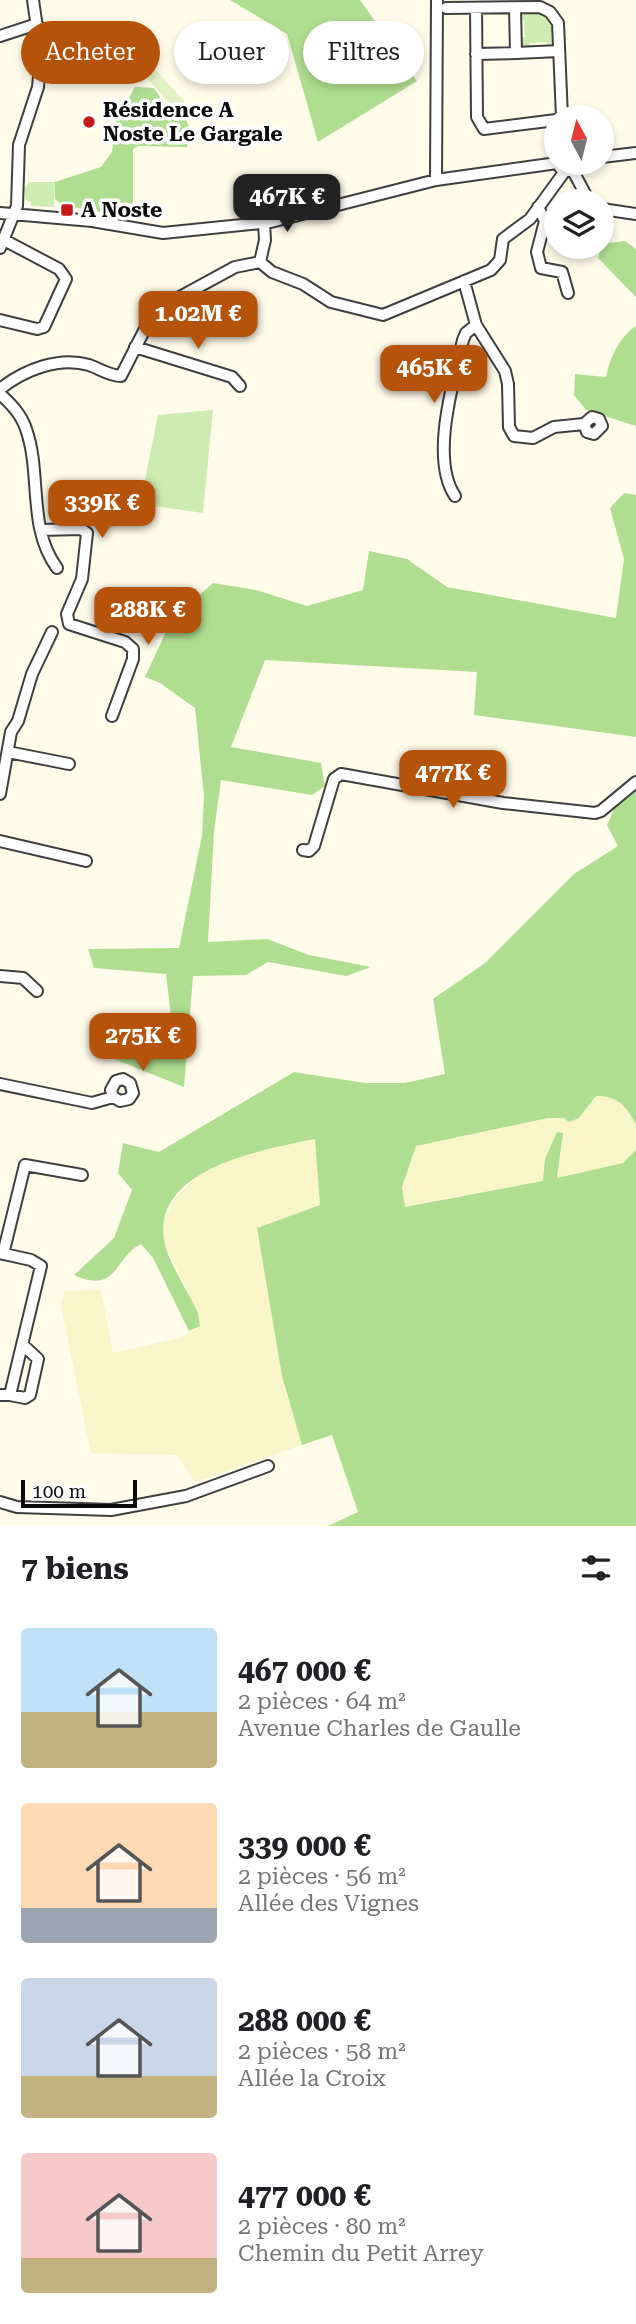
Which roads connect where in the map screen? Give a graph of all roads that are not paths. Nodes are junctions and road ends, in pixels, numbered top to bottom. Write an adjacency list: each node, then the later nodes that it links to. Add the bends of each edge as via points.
1 (33, 0): 6 (street)
2 (437, 0): 19 (street)
3 (446, 8): 4 (street)
4 (476, 8): 5 (street); 11 (street)
5 (515, 8): 9 (street, via 540,7 550,12 557,19); 10 (street)
6 (36, 21)
7 (21, 29): 8 (street)
8 (0, 36)
9 (559, 51): 10 (street); 13 (street)
10 (516, 53): 11 (street)
11 (476, 54): 14 (street, via 477,117 484,129)
12 (38, 84): 23 (street, via 19,145)
13 (561, 105)
14 (544, 122)
15 (636, 153): 16 (street)
16 (614, 156)
17 (544, 168): 19 (street)
18 (561, 175): 20 (street)
19 (436, 180): 25 (street)
20 (538, 207): 28 (street, via 503,239 500,260 491,270); 29 (street, via 545,222 537,252 541,268 562,272)
21 (614, 211): 24 (street)
22 (0, 213): 23 (street)
23 (14, 214): 25 (street, via 163,233); 26 (street)
24 (636, 215)
25 (264, 223): 27 (street)
26 (2, 244): 30 (street, via 59,269 66,279 44,327)
27 (260, 262): 28 (street, via 331,302 368,313 392,313); 32 (street, via 235,267 169,303 148,323)
28 (464, 281): 31 (street)
29 (568, 293)
30 (0, 320)
31 (476, 325): 35 (street, via 505,371 509,427 514,436 533,438 554,427); 36 (street, via 463,340 451,391 444,476)
32 (135, 347): 33 (street, via 232,377); 34 (street, via 121,376 87,364 44,366 20,374)
33 (240, 386)
34 (0, 391): 37 (street, via 26,428)
35 (584, 424)
36 (455, 496)
37 (41, 530): 38 (street, via 47,555); 40 (street, via 81,529 87,533 82,579 67,618 73,627 125,642 132,649 133,659)
38 (57, 568)
39 (52, 632): 41 (street, via 32,674)
40 (112, 716)
41 (8, 752): 42 (street); 44 (street)
42 (69, 764)
43 (636, 782): 46 (street, via 595,813 503,803 341,774 334,779 314,846)
44 (0, 794)
45 (0, 841): 47 (street)
46 (303, 850)
47 (86, 861)
48 (0, 976): 49 (street, via 23,978)
49 (37, 991)
50 (0, 1084): 51 (street, via 92,1103)
51 (113, 1097)
52 (82, 1175): 53 (street, via 25,1165)
53 (2, 1254): 54 (street, via 41,1266)
54 (23, 1345): 55 (street); 55 (street, via 38,1359 30,1395)
55 (5, 1395)
56 (268, 1466): 57 (street, via 186,1496 111,1510 17,1507)
57 (0, 1502)

